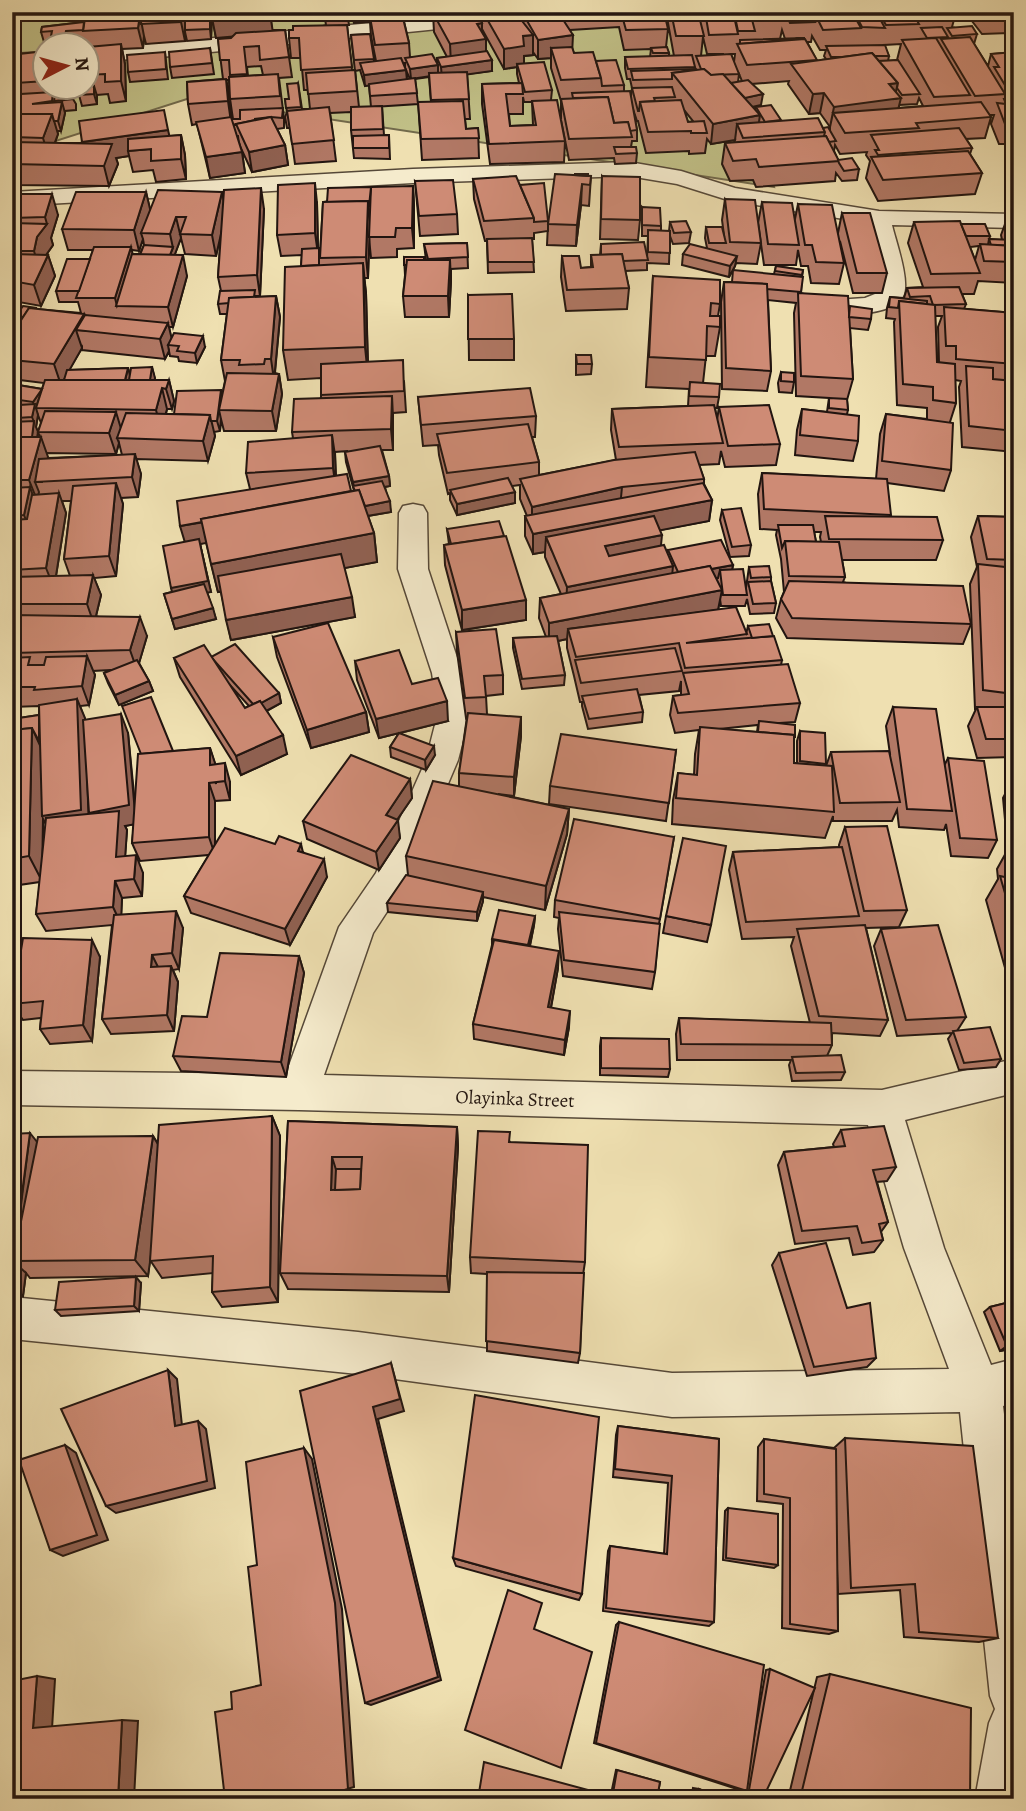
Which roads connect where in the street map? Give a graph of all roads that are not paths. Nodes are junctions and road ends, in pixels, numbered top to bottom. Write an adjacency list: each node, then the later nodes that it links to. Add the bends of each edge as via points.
1 (546, 12): 2 (street)
2 (102, 54)
3 (32, 59): 4 (street)
4 (12, 60)
5 (12, 199): 6 (street, via 629,169 681,178 731,194)
6 (879, 218): 7 (street); 8 (street, via 892,295 864,307)
7 (1014, 221)
8 (803, 307)
9 (413, 513): 12 (street, via 413,569 447,673 454,713 442,760 390,880 357,927)
10 (1014, 1076): 13 (street, Olayinka Street)
11 (12, 1088): 12 (street, Olayinka Street)
12 (299, 1092): 13 (street, Olayinka Street)
13 (882, 1108): 15 (street, via 924,1248)
14 (12, 1318): 15 (street, via 358,1353 672,1395)
15 (996, 1385): 16 (street)
16 (1014, 1696)
17 (1014, 1723): 18 (street)
18 (1000, 1799)

